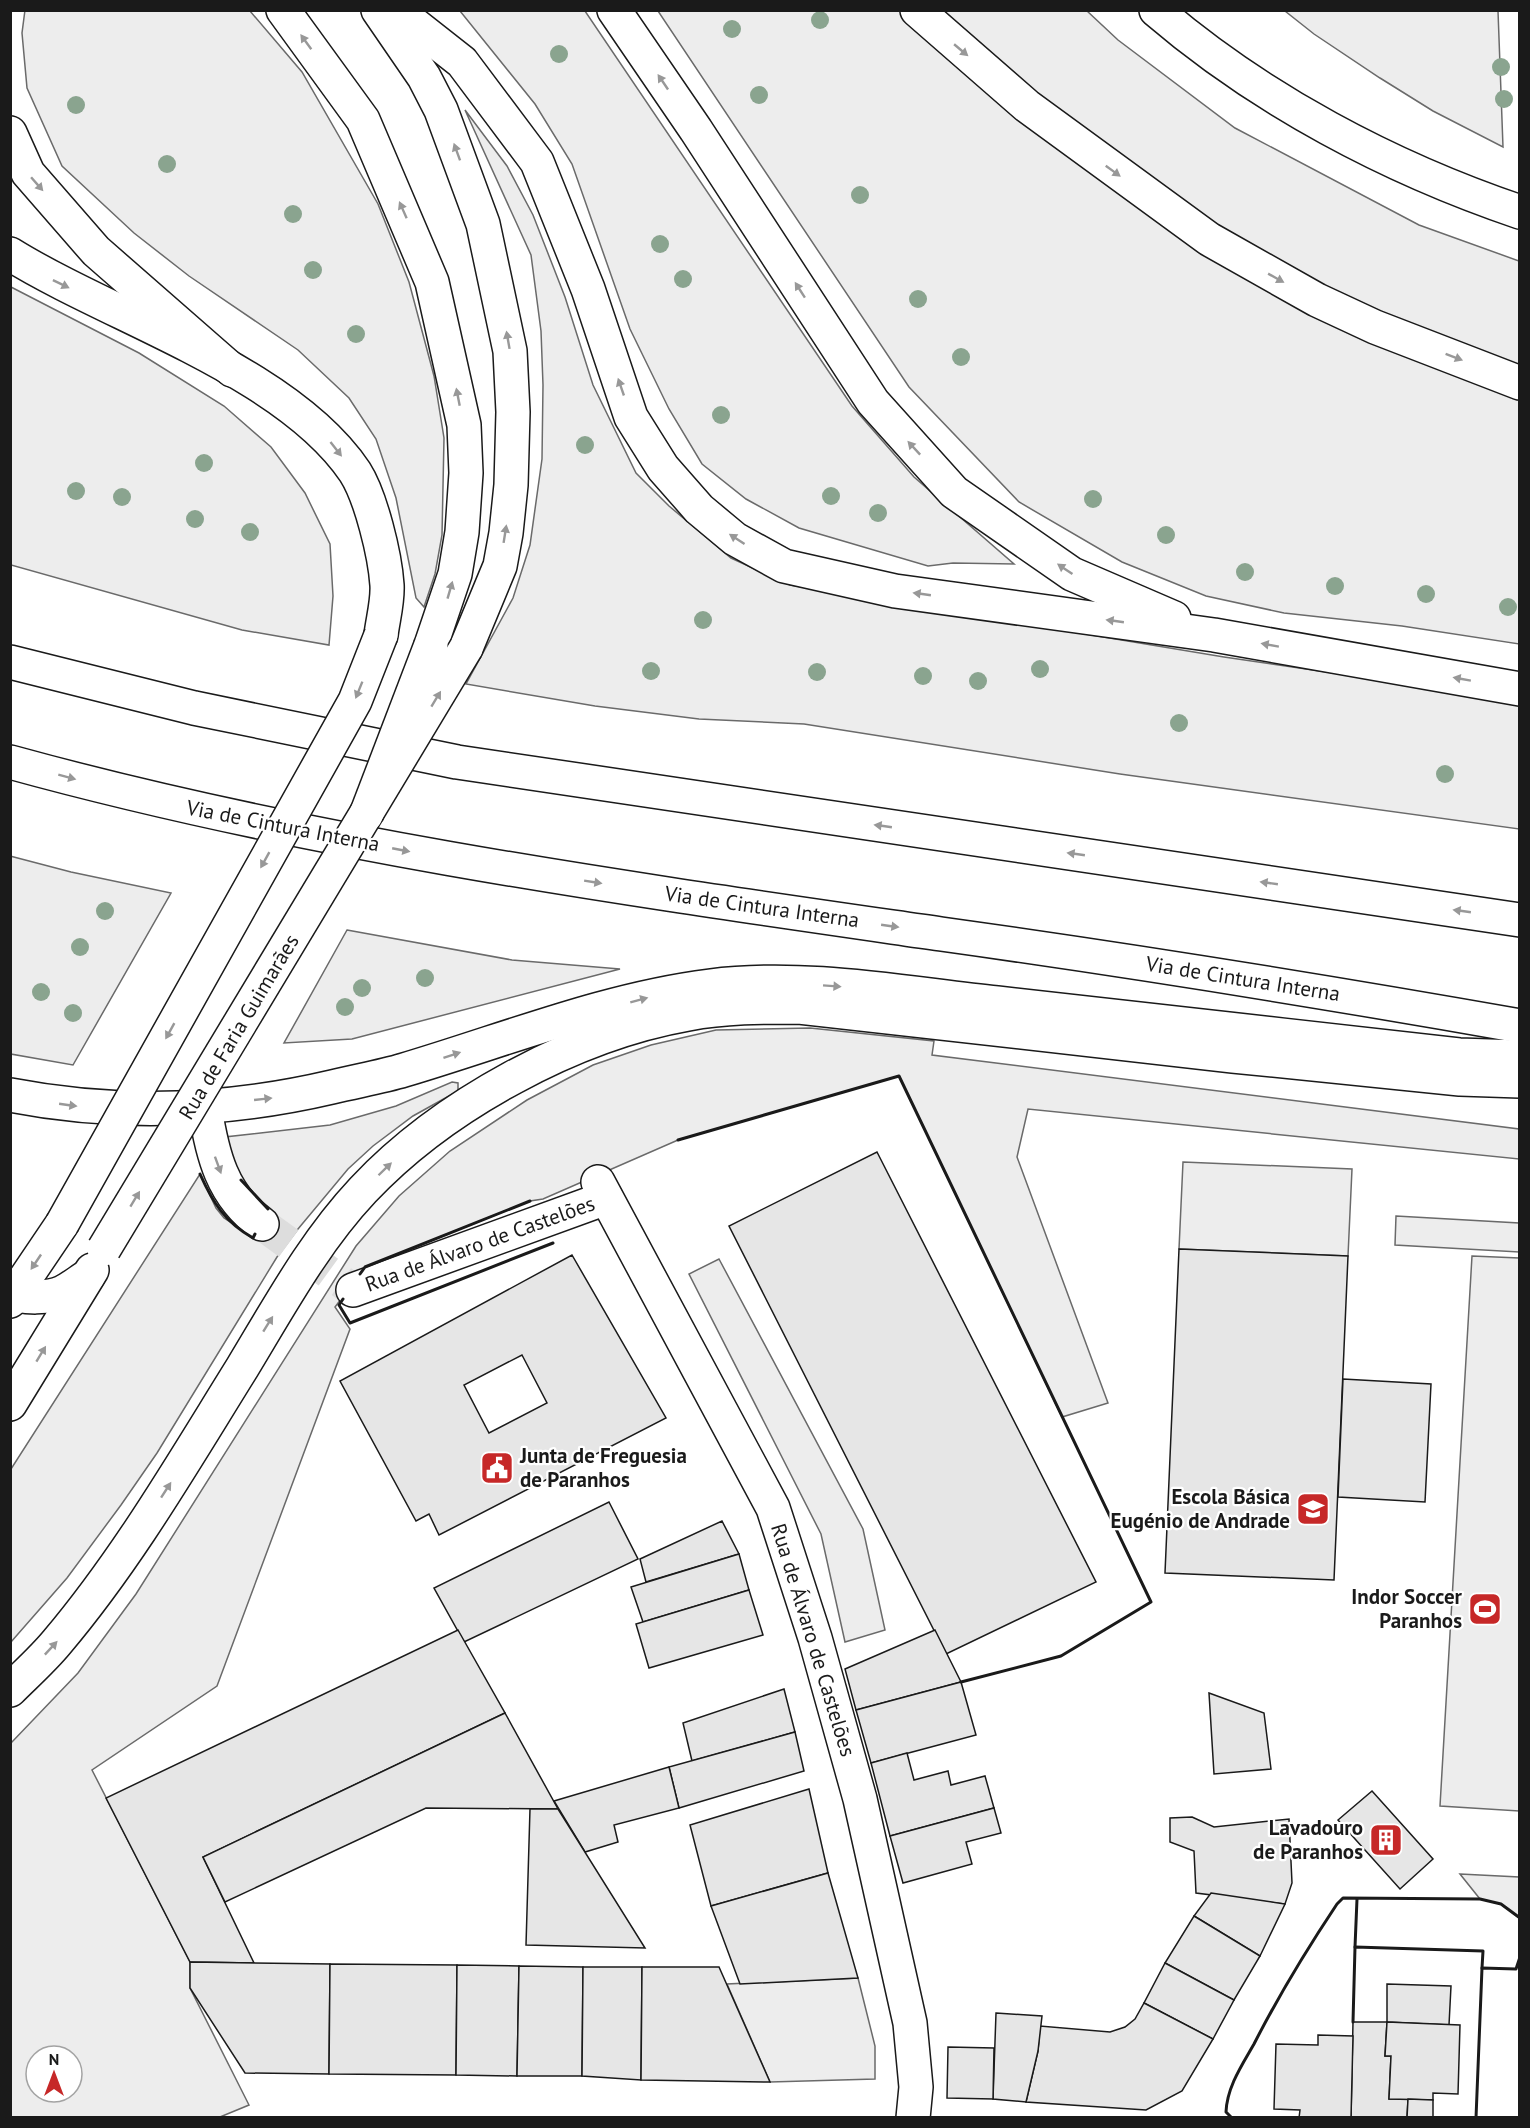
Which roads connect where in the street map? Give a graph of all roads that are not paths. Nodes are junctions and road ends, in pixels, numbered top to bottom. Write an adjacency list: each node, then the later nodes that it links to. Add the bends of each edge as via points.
1 (283, 10): 16 (main road, one-way to 1, bridge, via 455,574 466,473 464,425 432,282 363,120)
2 (378, 10): 16 (main road, Rua de Faria Guimarães, one-way to 2, bridge, via 466,648 500,566 513,423 510,351 483,224 441,110 424,76)
3 (396, 10): 12 (main road, one-way to 3, via 895,591 784,566 735,540 699,509 663,468 631,417 588,289 537,162 462,62)
4 (614, 10): 12 (main road, one-way to 4, via 1072,574 954,492 873,402)
5 (917, 10): 11 (main road, one-way to 11, via 1027,106 1209,239 1317,300 1375,327)
6 (1156, 10): 8 (main road, via 1244,76 1322,124 1436,180)
7 (10, 133): 10 (main road, one-way to 10, via 28,173 90,244)
8 (1520, 212)
9 (10, 254): 10 (main road, one-way to 10)
10 (232, 370): 26 (main road, one-way to 26, bridge, via 294,409 330,440 356,473 382,548 387,587 381,635 355,701 62,1224)
11 (1520, 383)
12 (1214, 635): 14 (main road, one-way to 12)
13 (10, 662): 17 (main road, one-way to 13, via 457,762 194,708)
14 (1520, 689)
15 (10, 762): 18 (main road, Via de Cintura Interna, one-way to 18, via 199,810 457,861 1279,984)
16 (365, 817): 24 (main road, Rua de Faria Guimarães, one-way to 16, bridge)
17 (1520, 920)
18 (1520, 1026)
19 (1520, 1057): 22 (main road, one-way to 19, via 297,1096 399,1072 649,998 709,986 768,982 1460,1055)
20 (1520, 1081): 28 (main road, one-way to 20, via 57,1643 110,1571 164,1494 321,1241 362,1191 405,1149 457,1111 574,1047 687,1014 739,1007 798,1006 1267,1060)
21 (10, 1095): 22 (main road, one-way to 22, via 107,1109)
22 (205, 1108): 23 (main road, one-way to 23, via 224,1181 235,1200)
23 (262, 1224)
24 (88, 1276): 26 (main road, via 62,1293); 27 (main road, Rua de Faria Guimarães, one-way to 24)
25 (353, 1290): 29 (main road, Rua de Álvaro de Castelões, via 602,1190 773,1508 815,1638 860,1799 910,2023 916,2087)
26 (12, 1296)
27 (10, 1404)
28 (10, 1690)
29 (913, 2118)

